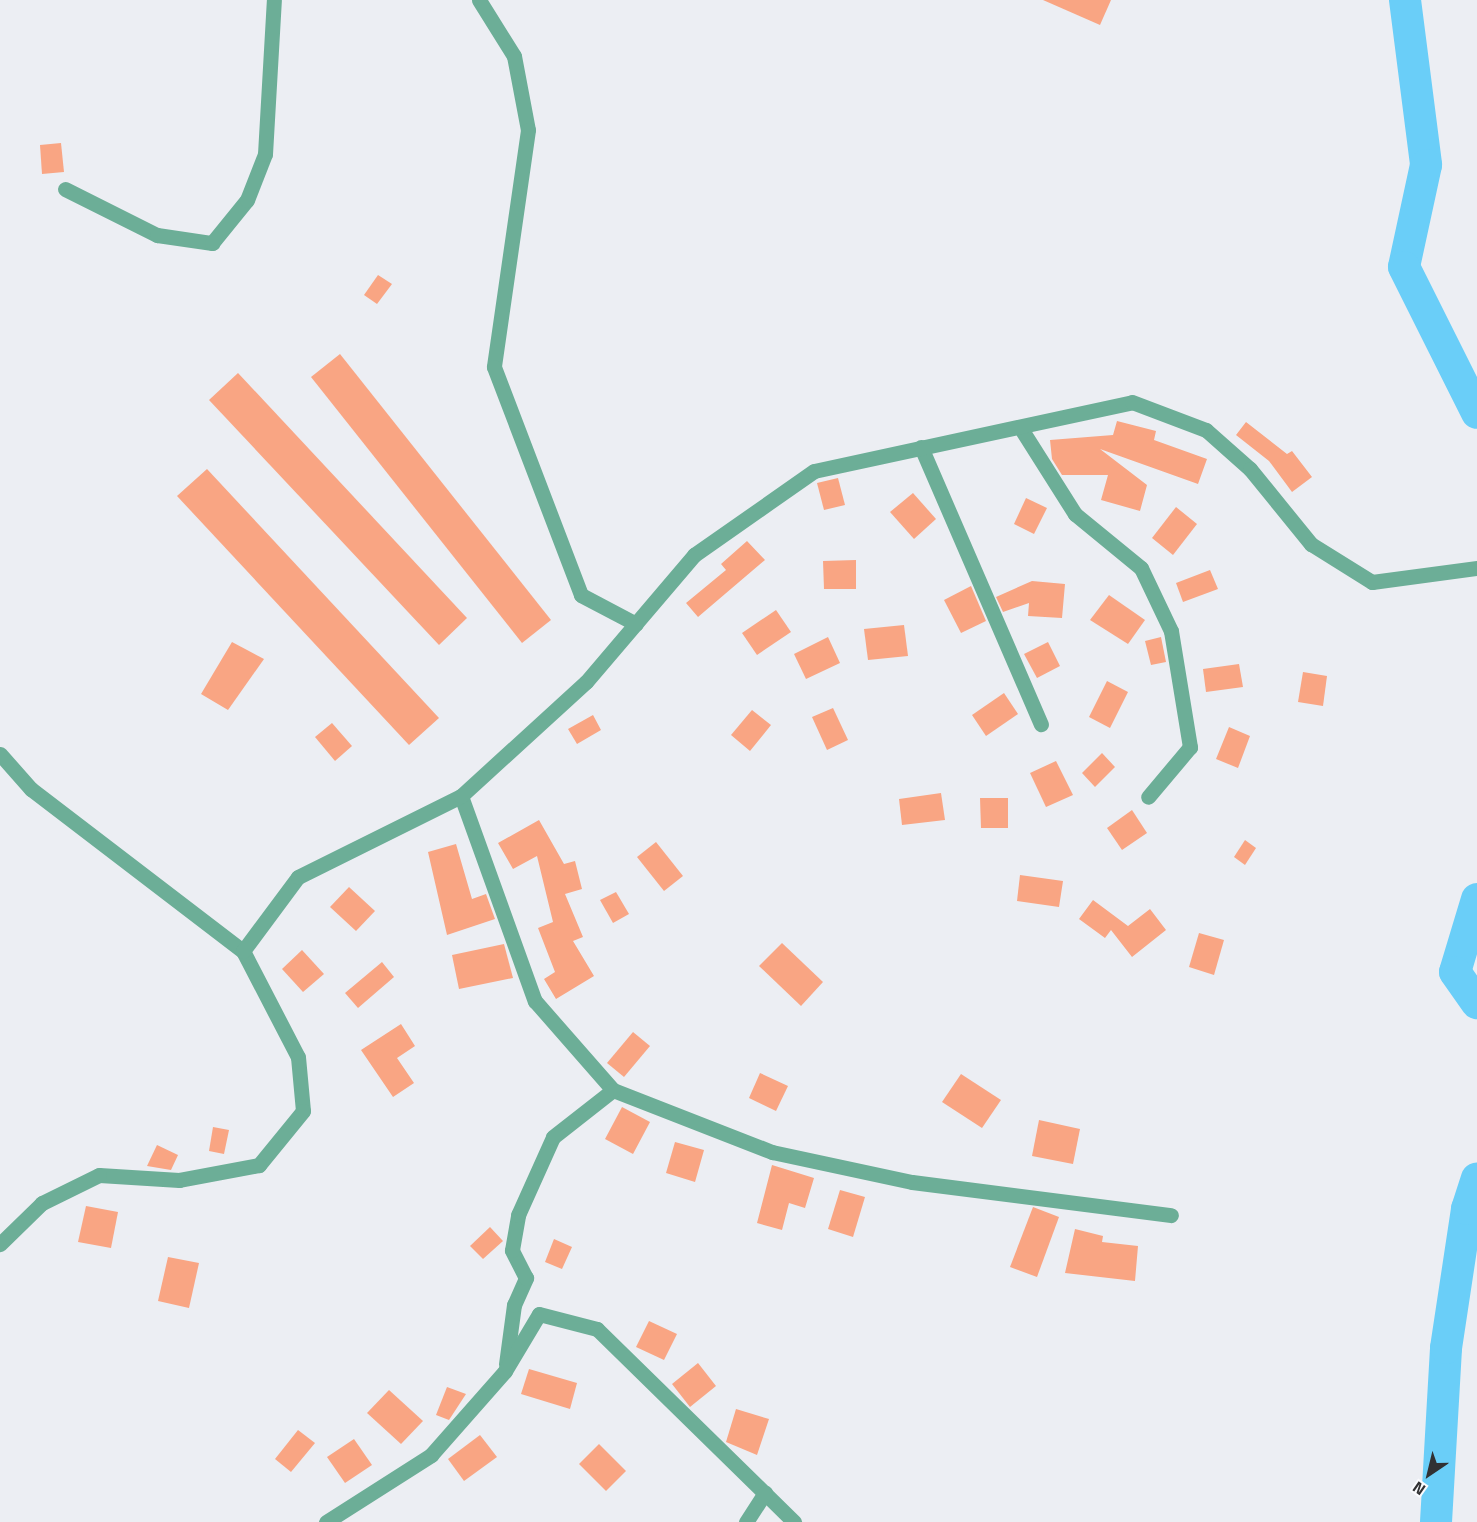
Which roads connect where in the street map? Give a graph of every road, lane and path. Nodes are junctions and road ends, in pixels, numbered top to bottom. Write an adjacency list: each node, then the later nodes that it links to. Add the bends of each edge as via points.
1 (274, 0): 3 (street, via 265,154 247,200 212,243 157,236)
2 (478, 0): 7 (street, via 514,56 528,130 494,367 581,595)
3 (64, 189)
4 (1020, 427): 5 (street); 6 (street, via 1132,402 1206,430 1250,470 1311,544 1372,582); 11 (street, via 1075,514 1141,568 1171,631 1190,747)
5 (921, 447): 7 (street, via 814,471 694,555); 8 (street)
6 (1477, 568)
7 (636, 624): 10 (street, via 586,682)
8 (1041, 724)
9 (0, 754): 12 (street, via 31,789)
10 (461, 796): 12 (street, via 298,877); 13 (street, via 535,1001)
11 (1148, 797)
12 (243, 951): 15 (street, via 298,1057 303,1111 259,1165 179,1180 99,1175 42,1203)
13 (613, 1090): 14 (street, via 772,1152 912,1182); 16 (street, via 553,1137 518,1215 512,1250 526,1278 514,1305)
14 (1171, 1215)
15 (0, 1244)
16 (505, 1371): 17 (street, via 539,1314 597,1329); 18 (street, via 431,1455)
17 (765, 1493): 19 (street); 20 (street)
18 (326, 1522)
19 (746, 1522)
20 (794, 1522)

